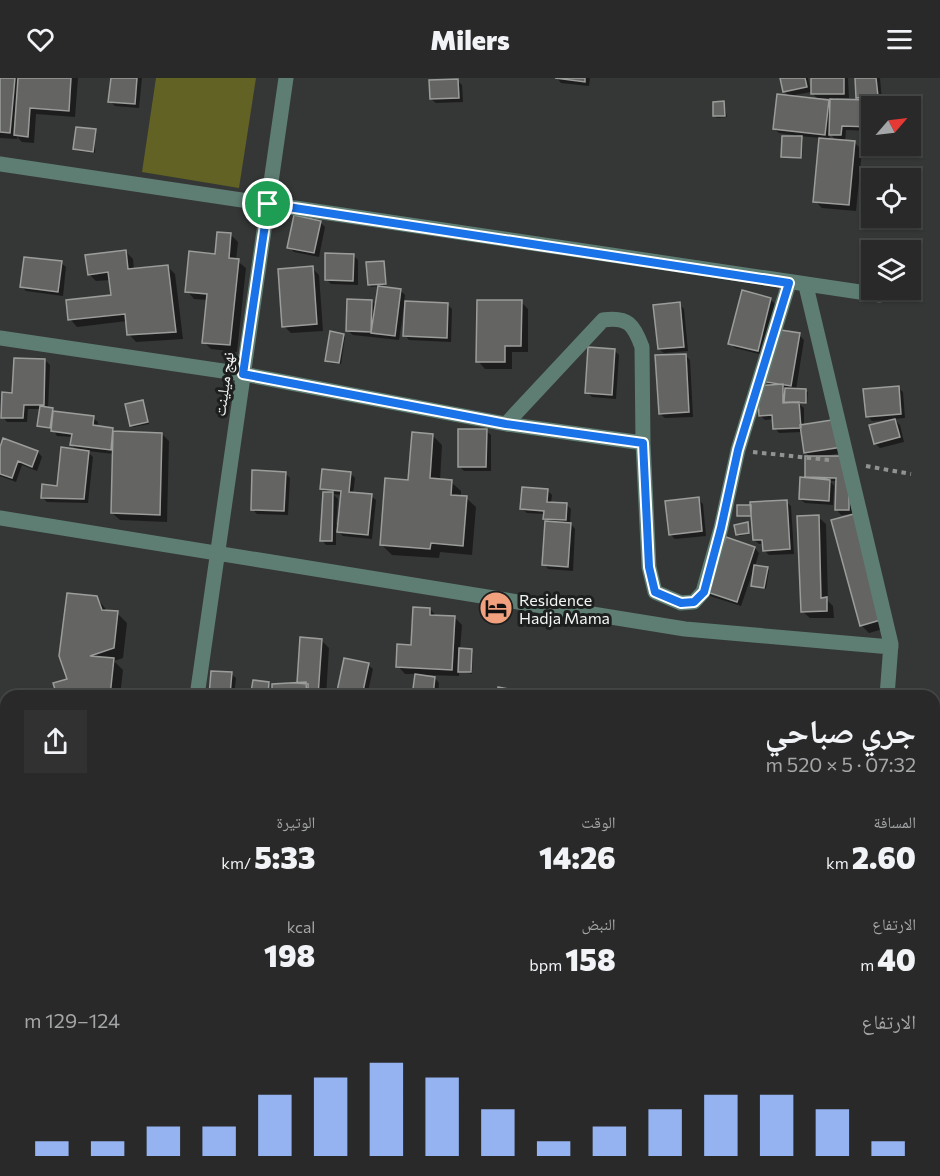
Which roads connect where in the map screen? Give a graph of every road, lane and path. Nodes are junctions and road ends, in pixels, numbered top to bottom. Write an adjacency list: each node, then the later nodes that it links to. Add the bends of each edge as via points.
1 (286, 78): 3 (street, نهج ميلينت)
2 (0, 164): 3 (street)
3 (268, 204): 4 (street); 8 (street, نهج ميلينت)
4 (789, 283): 5 (street); 11 (street)
5 (806, 286): 6 (street); 12 (street)
6 (861, 293)
7 (0, 338): 8 (street)
8 (243, 374): 9 (street); 15 (street, نهج ميلينت)
9 (506, 424): 10 (street); 10 (street, via 583,339 603,321 618,318 628,322 642,347)
10 (643, 443): 11 (street, via 649,567 655,592 681,603 694,602 704,592)
11 (738, 450): 12 (path)
12 (848, 462): 13 (path); 16 (street)
13 (911, 474)
14 (0, 518): 15 (street)
15 (218, 552): 16 (street, via 685,629); 17 (street, نهج ميلينت)
16 (891, 647): 18 (street)
17 (198, 690)
18 (887, 690)

